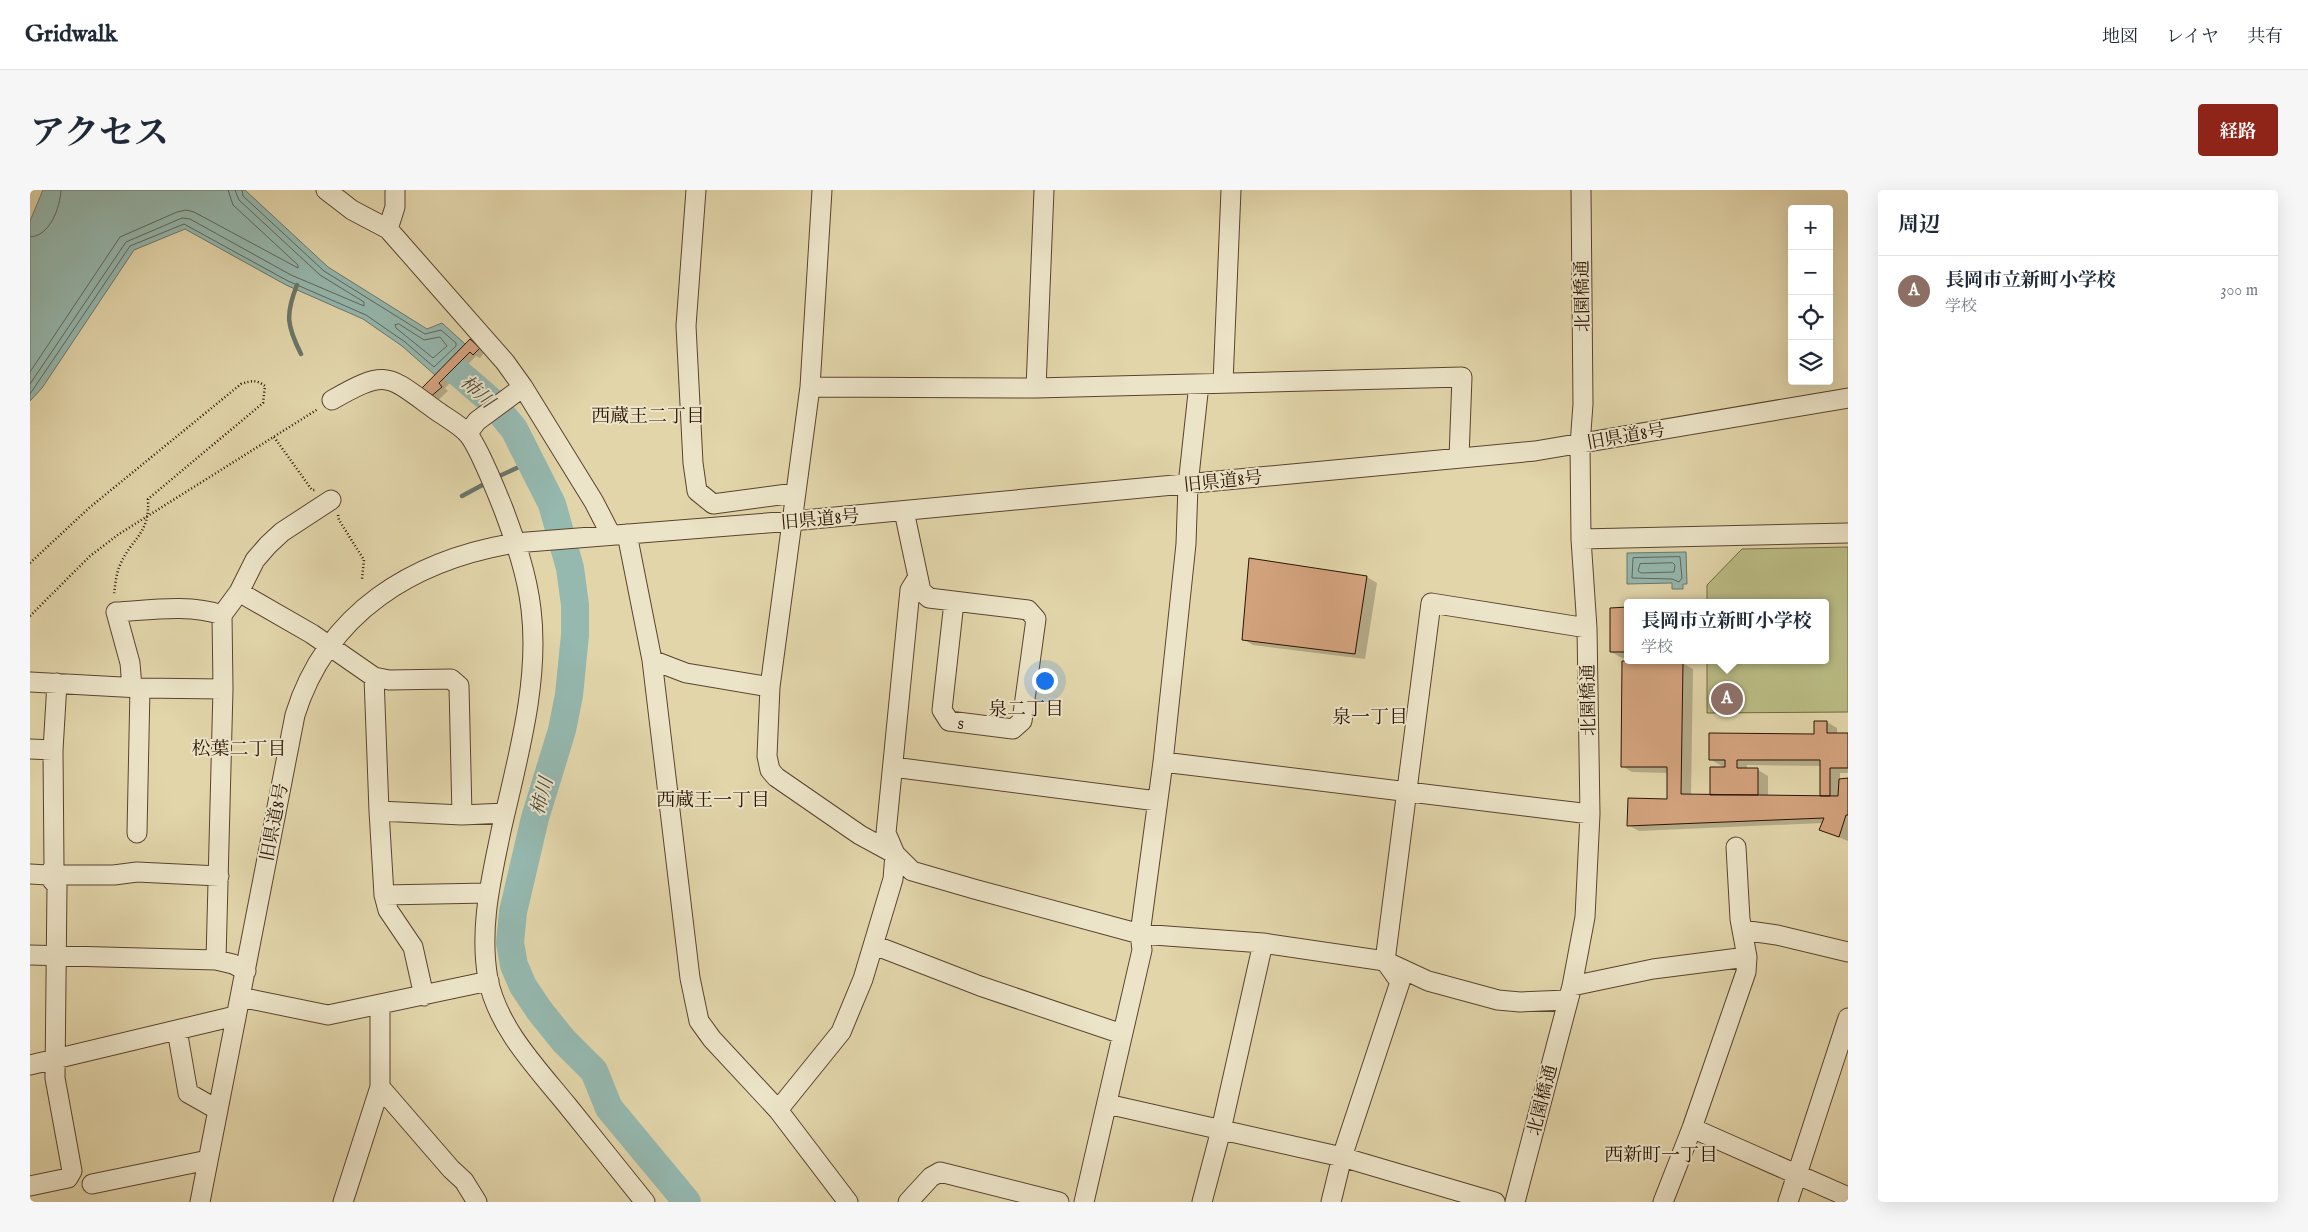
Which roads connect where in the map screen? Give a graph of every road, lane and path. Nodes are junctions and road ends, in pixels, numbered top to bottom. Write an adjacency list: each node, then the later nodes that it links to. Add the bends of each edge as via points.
1 (326, 190): 8 (street, via 352,210)
2 (394, 190): 8 (street, via 395,207)
3 (696, 190): 21 (street, via 686,326 697,491 713,504)
4 (822, 190): 11 (street)
5 (1044, 190): 12 (street)
6 (1230, 190): 9 (street)
7 (1581, 190): 18 (street, 北園橋通, via 1583,404)
8 (388, 230): 13 (street, via 505,362)
9 (1223, 383): 10 (street); 19 (street, via 1462,377)
10 (1199, 384): 12 (street); 20 (street)
11 (810, 387): 12 (street); 21 (street)
12 (1036, 388)
13 (519, 390): 16 (street); 27 (street, via 594,502)
14 (1848, 398): 18 (street, 旧県道8号)
15 (332, 400): 16 (street, via 378,378 391,381); 17 (path)
16 (472, 427): 29 (street, via 484,466)
17 (274, 437): 22 (path, via 312,490); 24 (path)
18 (1580, 444): 19 (street, 旧県道8号); 28 (street, 北園橋通)
19 (1459, 458): 20 (street, 旧県道8号)
20 (1188, 485): 23 (street, 旧県道8号); 49 (street, via 1186,544)
21 (794, 493): 25 (street)
22 (331, 500): 32 (path, via 338,520 364,560); 33 (street, via 268,545 255,560)
23 (904, 510): 25 (street, 旧県道8号); 31 (street, s)
24 (149, 515): 30 (path, via 148,499 263,404 265,386 259,381 241,384 89,508); 35 (path, via 143,531 120,565 115,586); 37 (path, via 90,556)
25 (792, 522): 27 (street, 旧県道8号); 44 (street)
26 (1848, 533): 28 (street)
27 (611, 535): 29 (street, 旧県道8号); 40 (street)
28 (1582, 539): 38 (street, 北園橋通)
29 (521, 543): 39 (street, 旧県道8号, via 486,548 422,570 370,604); 54 (street, via 530,602 532,652 520,744)
30 (30, 564)
31 (918, 577): 34 (street, s, via 921,591 929,598); 50 (street, via 910,590)
32 (362, 580)
33 (239, 592): 36 (street); 39 (street)
34 (954, 602): 34 (street, s, via 1028,610 1036,619 1022,721 1013,729 949,721 942,710)
35 (116, 612): 36 (street, via 190,609); 45 (street)
36 (222, 615): 46 (street)
37 (30, 616)
38 (1587, 628): 51 (street, via 1432,603); 55 (street, 北園橋通)
39 (328, 645): 41 (street); 74 (street, 旧県道8号, via 303,690 295,715)
40 (652, 660): 44 (street, via 686,673); 89 (street, via 693,1001 699,1021 712,1039)
41 (374, 677): 53 (street); 56 (street, via 389,680 451,678 459,686)
42 (30, 682): 43 (street)
43 (57, 683): 45 (street); 48 (street)
44 (770, 686): 59 (street, via 767,748 770,770 783,784)
45 (136, 688): 46 (street); 57 (street)
46 (223, 689): 61 (street)
47 (30, 749): 48 (street)
48 (53, 750): 60 (street, via 54,867)
49 (1163, 762): 51 (street); 52 (street)
50 (892, 767): 52 (street); 59 (street, via 886,833)
51 (1408, 792): 55 (street); 73 (street)
52 (1157, 801): 65 (street)
53 (379, 811): 56 (street); 63 (street)
54 (505, 814): 56 (street); 62 (street)
55 (1590, 814): 76 (street, 北園橋通, via 1585,917)
56 (462, 815)
57 (137, 833)
58 (1736, 847): 64 (street)
59 (895, 854): 65 (street, via 912,871); 67 (street, via 893,879)
60 (39, 875): 61 (street, via 114,876 137,872); 70 (street, via 57,886)
61 (219, 876): 72 (street)
62 (488, 893): 63 (street); 75 (street, via 484,941)
63 (384, 895): 77 (street, via 388,910 413,947)
64 (1742, 930): 68 (street); 71 (street)
65 (1140, 934): 66 (street); 83 (street, via 1142,950)
66 (1263, 943): 73 (street); 91 (street)
67 (874, 945): 83 (street, via 980,986); 89 (street, via 841,1032)
68 (1848, 952)
69 (30, 955): 70 (street)
70 (58, 955): 72 (street); 84 (street)
71 (1747, 957): 76 (street, via 1653,969); 90 (street, via 1741,989)
72 (216, 960): 74 (street)
73 (1385, 961): 76 (street, via 1428,981 1498,1000 1520,1002); 92 (street, via 1400,982)
74 (246, 971): 78 (street, 旧県道8号)
75 (489, 982): 77 (street); 101 (street, via 512,1036)
76 (1570, 993): 109 (street, 北園橋通)
77 (424, 996): 79 (street)
78 (240, 997): 79 (street, via 328,1015); 80 (street, 旧県道8号)
79 (380, 1004): 86 (street)
80 (235, 1016): 82 (street); 88 (street, 旧県道8号)
81 (1848, 1018): 94 (street)
82 (177, 1030): 84 (street); 88 (street, via 188,1093)
83 (1122, 1034): 87 (street)
84 (56, 1058): 85 (street); 96 (street, via 55,1078 72,1171 68,1178)
85 (30, 1065)
86 (380, 1087): 99 (street); 100 (street, via 464,1181)
87 (1107, 1104): 91 (street); 105 (street)
88 (218, 1110): 93 (street, 旧県道8号)
89 (778, 1110): 102 (street)
90 (1692, 1128): 94 (street); 110 (street)
91 (1221, 1130): 92 (street); 106 (street)
92 (1342, 1157): 107 (street); 108 (street)
93 (208, 1160): 95 (street); 98 (street, 旧県道8号)
94 (1797, 1173): 97 (street); 111 (street)
95 (92, 1184)
96 (30, 1186)
97 (1848, 1197)
98 (200, 1202)
99 (343, 1202)
100 (477, 1202)
101 (645, 1202)
102 (848, 1202)
103 (908, 1202): 104 (street, via 931,1177 940,1172)
104 (1059, 1202)
105 (1084, 1202)
106 (1202, 1202)
107 (1331, 1202)
108 (1495, 1202)
109 (1514, 1202)
110 (1663, 1202)
111 (1788, 1202)

